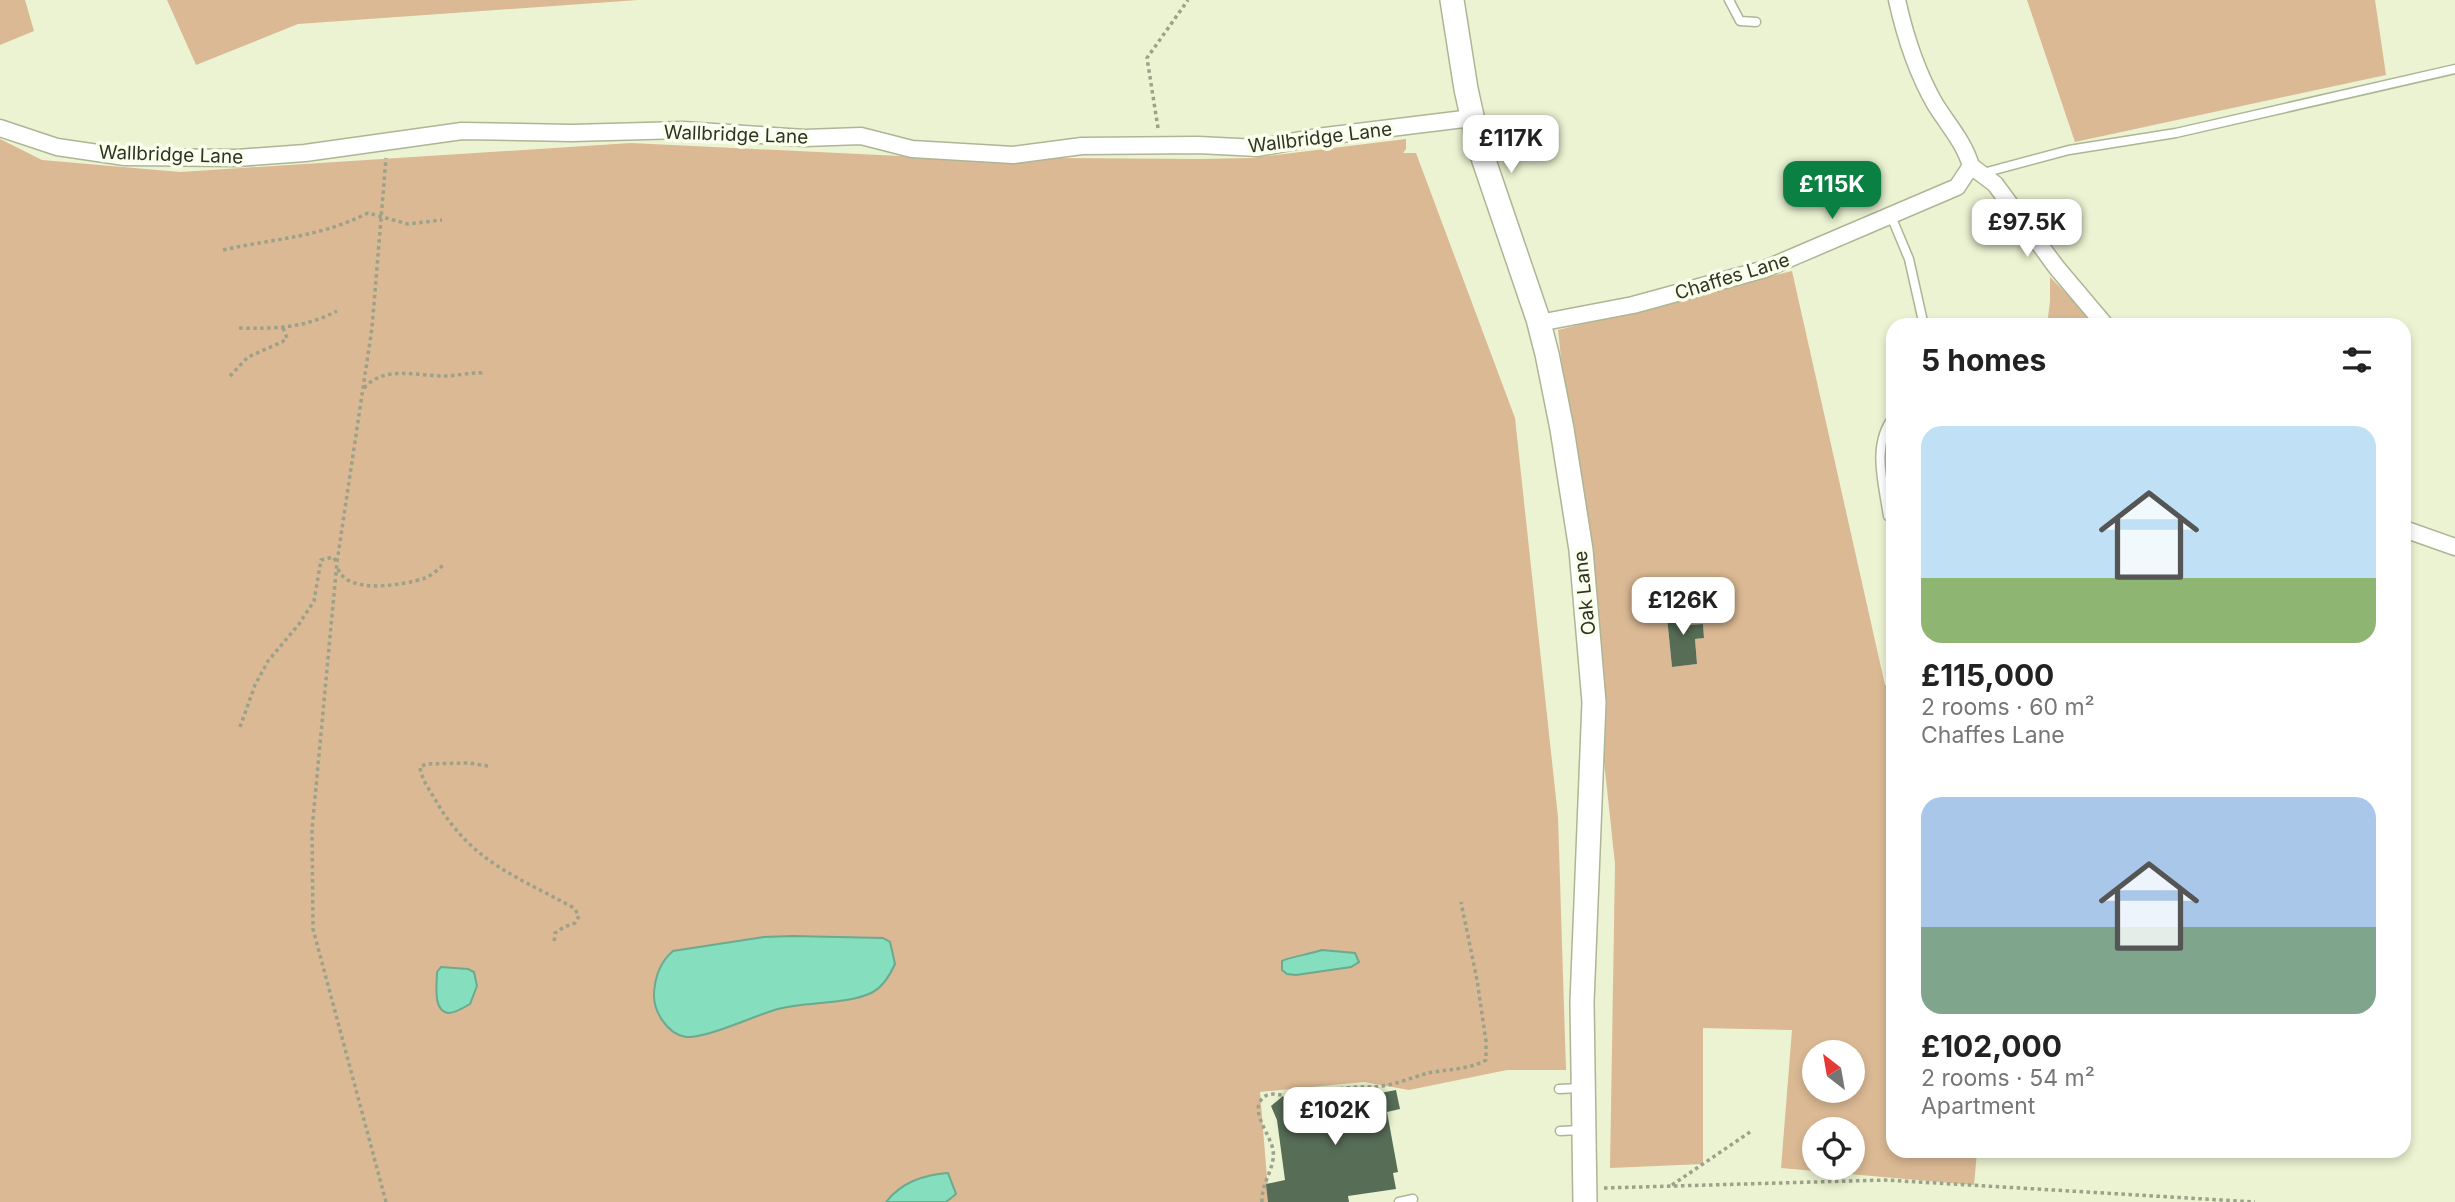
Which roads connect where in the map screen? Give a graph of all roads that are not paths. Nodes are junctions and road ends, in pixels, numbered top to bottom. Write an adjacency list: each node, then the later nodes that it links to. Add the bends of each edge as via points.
1 (1452, 0): 6 (street, Oak Lane)
2 (1729, 0): 4 (lane, via 1740,21)
3 (1897, 0): 8 (street, via 1905,40 1934,102)
4 (1756, 22)
5 (2455, 69): 8 (lane, via 2176,134)
6 (1472, 118): 7 (street, Wallbridge Lane, via 1258,148 1082,146 1013,155 912,149 861,135 805,138 683,130 462,131 305,153 125,157 57,147); 12 (street, Oak Lane)
7 (0, 128)
8 (1977, 170): 9 (street, Chaffes Lane, via 1956,187); 11 (street, via 1995,184)
9 (1891, 216): 10 (lane, via 1909,259); 12 (street, Chaffes Lane, via 1765,269 1633,305)
10 (1922, 318)
11 (2099, 318)
12 (1539, 323): 17 (street, Oak Lane, via 1581,550 1594,702)
13 (1886, 425): 14 (lane, via 1879,449)
14 (1886, 501)
15 (2411, 532): 16 (street)
16 (2455, 548)
17 (1583, 1088): 18 (lane); 19 (street, Oak Lane)
18 (1559, 1089)
19 (1584, 1130): 20 (lane); 21 (street, Oak Lane)
20 (1560, 1131)
21 (1585, 1195)
22 (1413, 1199): 23 (lane)
23 (1399, 1202)

